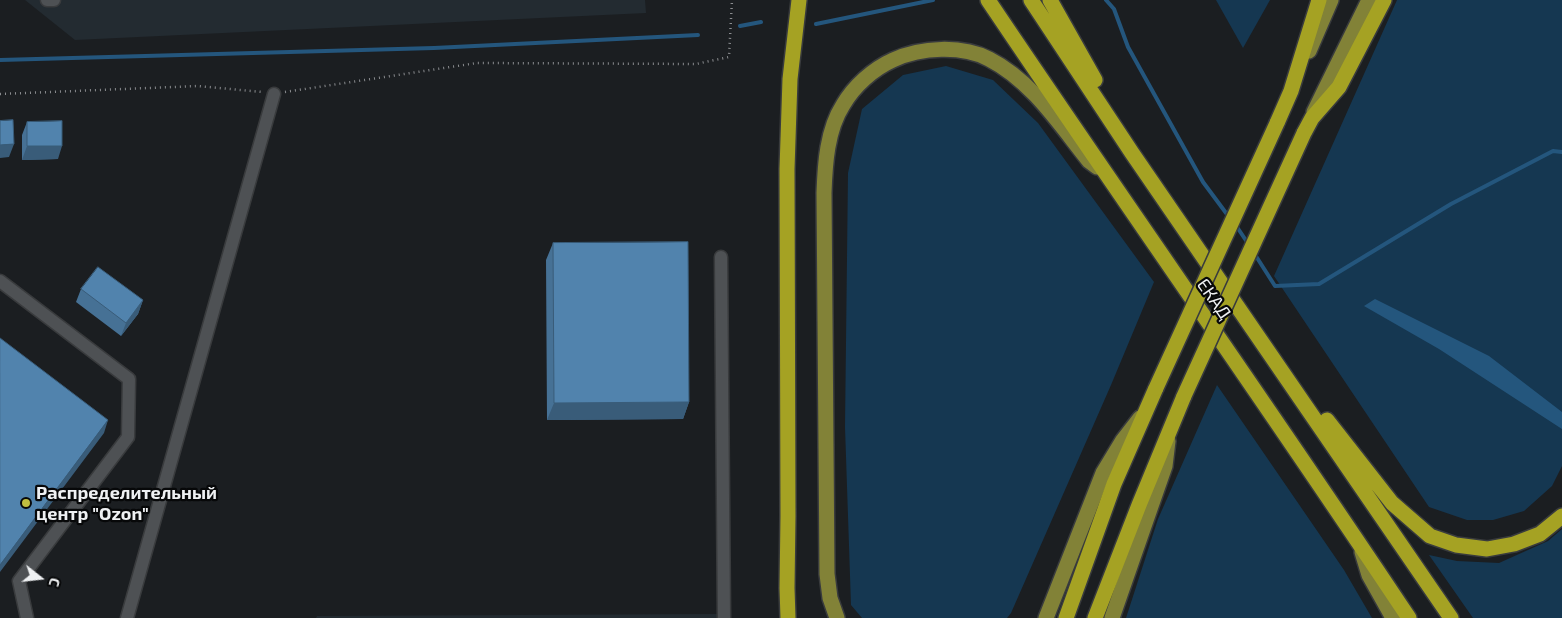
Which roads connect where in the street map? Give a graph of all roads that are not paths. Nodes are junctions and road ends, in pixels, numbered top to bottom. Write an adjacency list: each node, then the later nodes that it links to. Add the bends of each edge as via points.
1 (47, 0): 2 (street)
2 (54, 0)
3 (799, 0): 26 (highway, via 790,79 787,169)
4 (988, 0): 15 (highway, ЕКАД)
5 (1031, 0): 14 (highway, ЕКАД)
6 (1050, 0): 14 (highway)
7 (1319, 0): 11 (highway)
8 (1331, 0): 11 (main road)
9 (1369, 0): 13 (main road)
10 (1384, 0): 13 (highway, via 1339,87)
11 (1291, 91): 19 (highway, bridge)
12 (274, 94): 24 (street)
13 (1312, 118): 20 (highway, bridge)
14 (1132, 153): 18 (highway, ЕКАД)
15 (1102, 170): 22 (highway, ЕКАД); 27 (main road, via 1089,161 1024,84 972,52 923,51 893,60 864,80 843,105 830,139 824,193 827,574)
16 (721, 257): 25 (street)
17 (0, 281): 23 (street, via 129,379 128,437 19,581)
18 (1289, 380): 21 (highway, via 1326,419 1392,503 1430,536 1456,545 1487,549 1514,544 1540,534); 34 (highway, ЕКАД)
19 (1146, 409): 28 (main road, via 1103,473); 29 (highway, via 1114,484)
20 (1169, 431): 30 (highway); 31 (main road, via 1165,466)
21 (1562, 516)
22 (1359, 544): 32 (main road, via 1369,575); 33 (highway, ЕКАД)
23 (24, 615)
24 (127, 618)
25 (724, 618)
26 (788, 618)
27 (837, 618)
28 (1046, 618)
29 (1066, 618)
30 (1095, 618)
31 (1112, 618)
32 (1393, 618)
33 (1409, 618)
34 (1451, 618)

